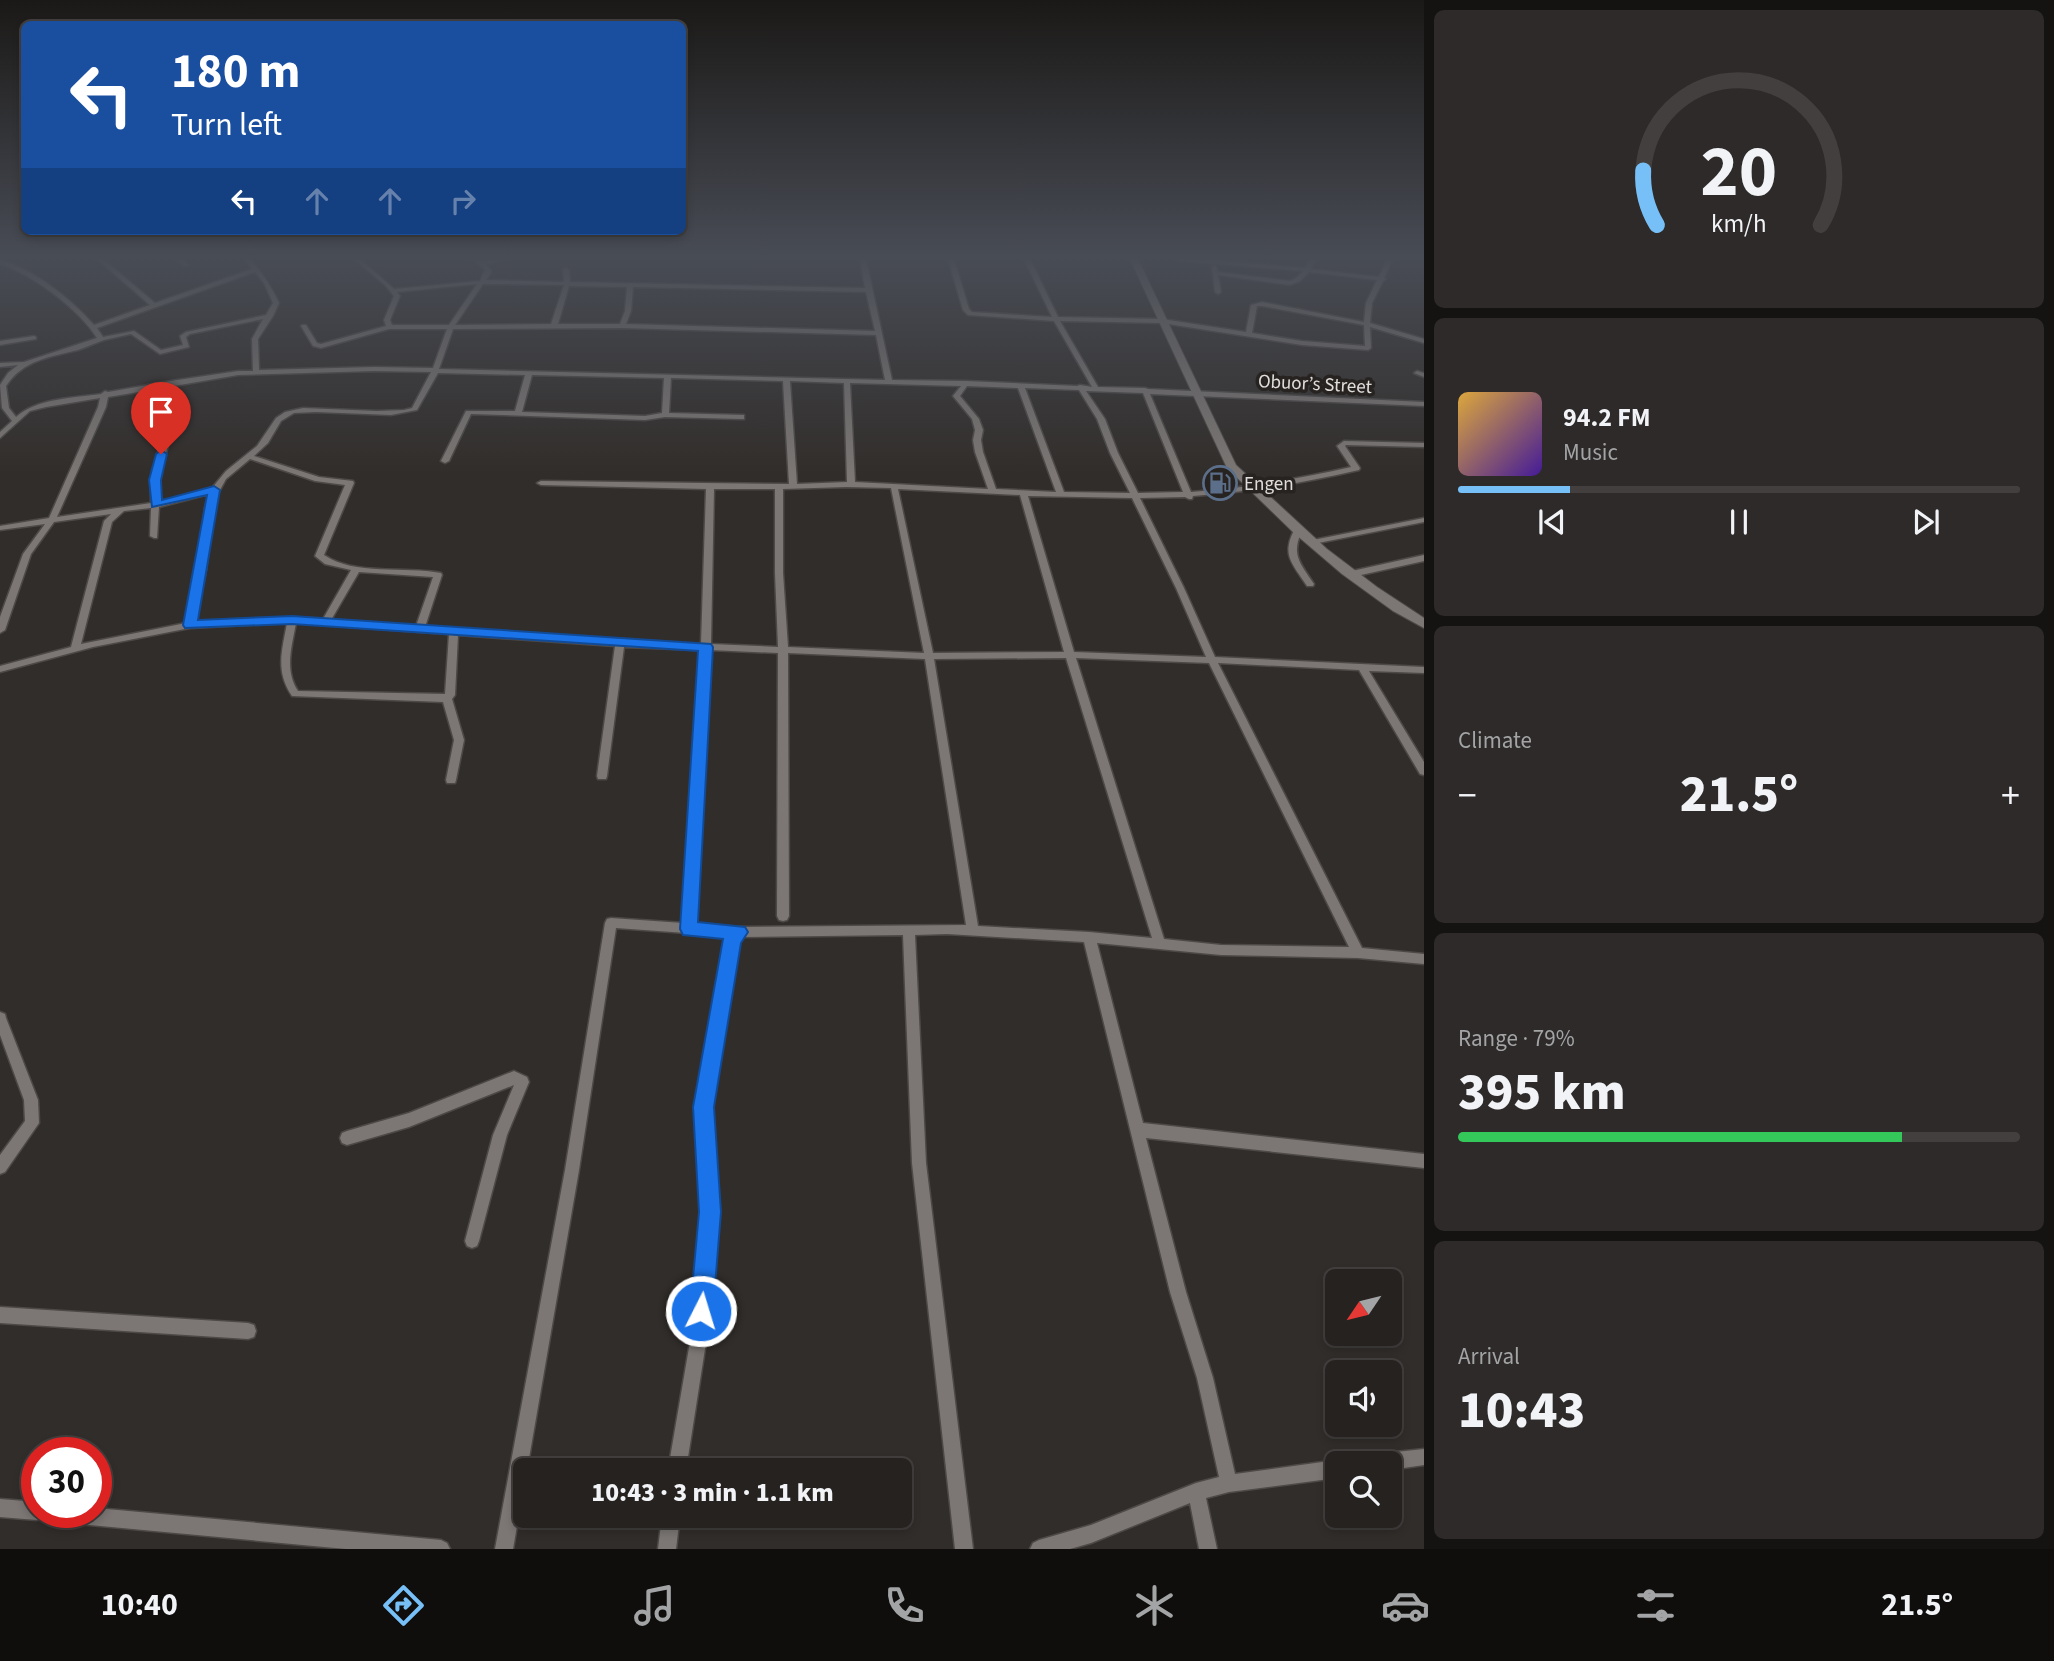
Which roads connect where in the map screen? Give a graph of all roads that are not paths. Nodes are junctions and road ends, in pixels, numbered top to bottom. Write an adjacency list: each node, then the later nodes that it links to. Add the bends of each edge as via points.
1 (97, 331): 16 (street)
2 (196, 331): 16 (street, via 183,336 187,346 160,352 132,332)
3 (261, 331): 21 (street, via 256,339)
4 (306, 331): 5 (street, via 311,341 321,346)
5 (374, 331)
6 (449, 331): 22 (street)
7 (817, 331): 13 (street)
8 (1063, 331): 32 (street)
9 (1166, 331): 34 (street)
10 (1231, 331): 14 (street)
11 (1367, 331): 14 (street, via 1369,346 1364,348)
12 (1387, 331): 17 (street)
13 (880, 333): 27 (street)
14 (1249, 334)
15 (34, 338): 18 (street)
16 (101, 339): 19 (street)
17 (1424, 341)
18 (0, 343)
19 (27, 362): 20 (street); 40 (street, via 13,371 3,386 6,408)
20 (0, 365)
21 (256, 371): 22 (street, Obuor’s Street); 28 (street, Obuor’s Street)
22 (435, 371): 23 (street, Obuor’s Street); 43 (street, via 415,409 399,413 292,411 278,418)
23 (529, 373): 24 (street, Obuor’s Street); 37 (street)
24 (668, 375): 25 (street, Obuor’s Street); 38 (street)
25 (786, 378): 26 (street, Obuor’s Street); 48 (street)
26 (847, 380): 27 (street, Obuor’s Street); 46 (street)
27 (889, 381): 29 (street, Obuor’s Street)
28 (171, 383): 35 (street, Obuor’s Street); 58 (street, via 166,413 170,422 155,480)
29 (966, 383): 30 (street, Obuor’s Street); 53 (street, via 956,396 975,419 976,440)
30 (1020, 385): 31 (street, Obuor’s Street); 55 (street)
31 (1080, 387): 32 (street, Obuor’s Street); 56 (street, via 1101,419)
32 (1095, 387): 33 (street, Obuor’s Street)
33 (1145, 390): 34 (street, Obuor’s Street); 57 (street)
34 (1197, 392): 36 (street, Obuor’s Street); 52 (street, via 1231,466)
35 (105, 393): 40 (street, Obuor’s Street, via 35,407); 60 (street)
36 (1424, 404)
37 (518, 413): 38 (street); 44 (street, via 468,412)
38 (665, 415): 39 (street)
39 (741, 417)
40 (15, 420): 41 (street, Obuor’s Street)
41 (0, 436)
42 (1424, 445): 52 (street, via 1343,443 1356,468 1313,481)
43 (250, 457): 51 (street, via 229,471); 67 (street, via 318,479 350,483 319,556 325,562)
44 (445, 461)
45 (541, 483): 47 (street)
46 (851, 484): 48 (street); 49 (street)
47 (710, 486): 50 (street); 78 (street)
48 (793, 486): 50 (street)
49 (894, 486): 53 (street); 82 (street)
50 (779, 487): 80 (street)
51 (214, 490): 58 (street); 73 (street)
52 (1255, 490): 57 (street); 63 (street)
53 (993, 492): 54 (street)
54 (1023, 494): 55 (street); 81 (street)
55 (1060, 495): 56 (street)
56 (1135, 496): 57 (street); 83 (street)
57 (1189, 496)
58 (156, 505): 59 (street); 64 (street)
59 (116, 511): 60 (street); 79 (street, via 108,521)
60 (52, 520): 62 (street); 75 (street, via 27,554)
61 (1424, 520): 65 (street)
62 (0, 528)
63 (1299, 529): 65 (street); 69 (street, via 1290,542 1291,554)
64 (154, 536)
65 (1313, 542): 68 (street)
66 (1424, 558): 68 (street)
67 (356, 569): 71 (street); 74 (street, via 438,575)
68 (1352, 574): 72 (street)
69 (1310, 584)
70 (292, 620): 71 (street); 73 (street); 87 (street, via 284,664 286,683 295,694)
71 (325, 623): 74 (street)
72 (1424, 624)
73 (190, 625): 79 (street)
74 (420, 629): 76 (street)
75 (0, 630)
76 (454, 631): 77 (street); 87 (street)
77 (620, 643): 78 (street); 89 (street)
78 (706, 647): 80 (street); 92 (street)
79 (75, 649): 85 (street)
80 (783, 649): 82 (street); 91 (street)
81 (1070, 655): 82 (street); 83 (street); 97 (street)
82 (929, 656): 93 (street)
83 (1212, 660): 84 (street); 98 (street)
84 (1362, 667): 86 (street); 88 (street)
85 (0, 669)
86 (1424, 670)
87 (447, 699): 90 (street, via 459,740)
88 (1424, 771)
89 (603, 776)
90 (452, 780)
91 (783, 916)
92 (689, 929): 95 (street); 120 (street, via 611,923)
93 (972, 930): 94 (street); 96 (street)
94 (909, 931): 95 (street); 122 (street, via 919,1163)
95 (739, 932): 109 (street, via 732,940 704,1107 710,1212 699,1336)
96 (1088, 937): 97 (street); 101 (street)
97 (1158, 942): 98 (street, via 1221,950)
98 (1358, 953): 99 (street)
99 (1424, 959)
100 (0, 1018): 104 (street, via 31,1100 32,1124)
101 (1139, 1130): 103 (street); 112 (street)
102 (346, 1138): 105 (street, via 409,1120 514,1077 522,1082 500,1135)
103 (1424, 1161)
104 (0, 1167)
105 (472, 1241)
106 (0, 1315): 107 (street)
107 (248, 1331)
108 (1424, 1457): 110 (street)
109 (679, 1458)
110 (1402, 1460)
111 (1325, 1470): 112 (street)
112 (1229, 1483): 113 (street)
113 (1196, 1492): 123 (street, via 1091,1534); 124 (street)
114 (0, 1508): 115 (street)
115 (21, 1510)
116 (112, 1518): 118 (street)
117 (670, 1528): 121 (street)
118 (417, 1548): 119 (street)
119 (441, 1549)
120 (504, 1549)
121 (667, 1549)
122 (964, 1549)
123 (1039, 1549)
124 (1208, 1549)

